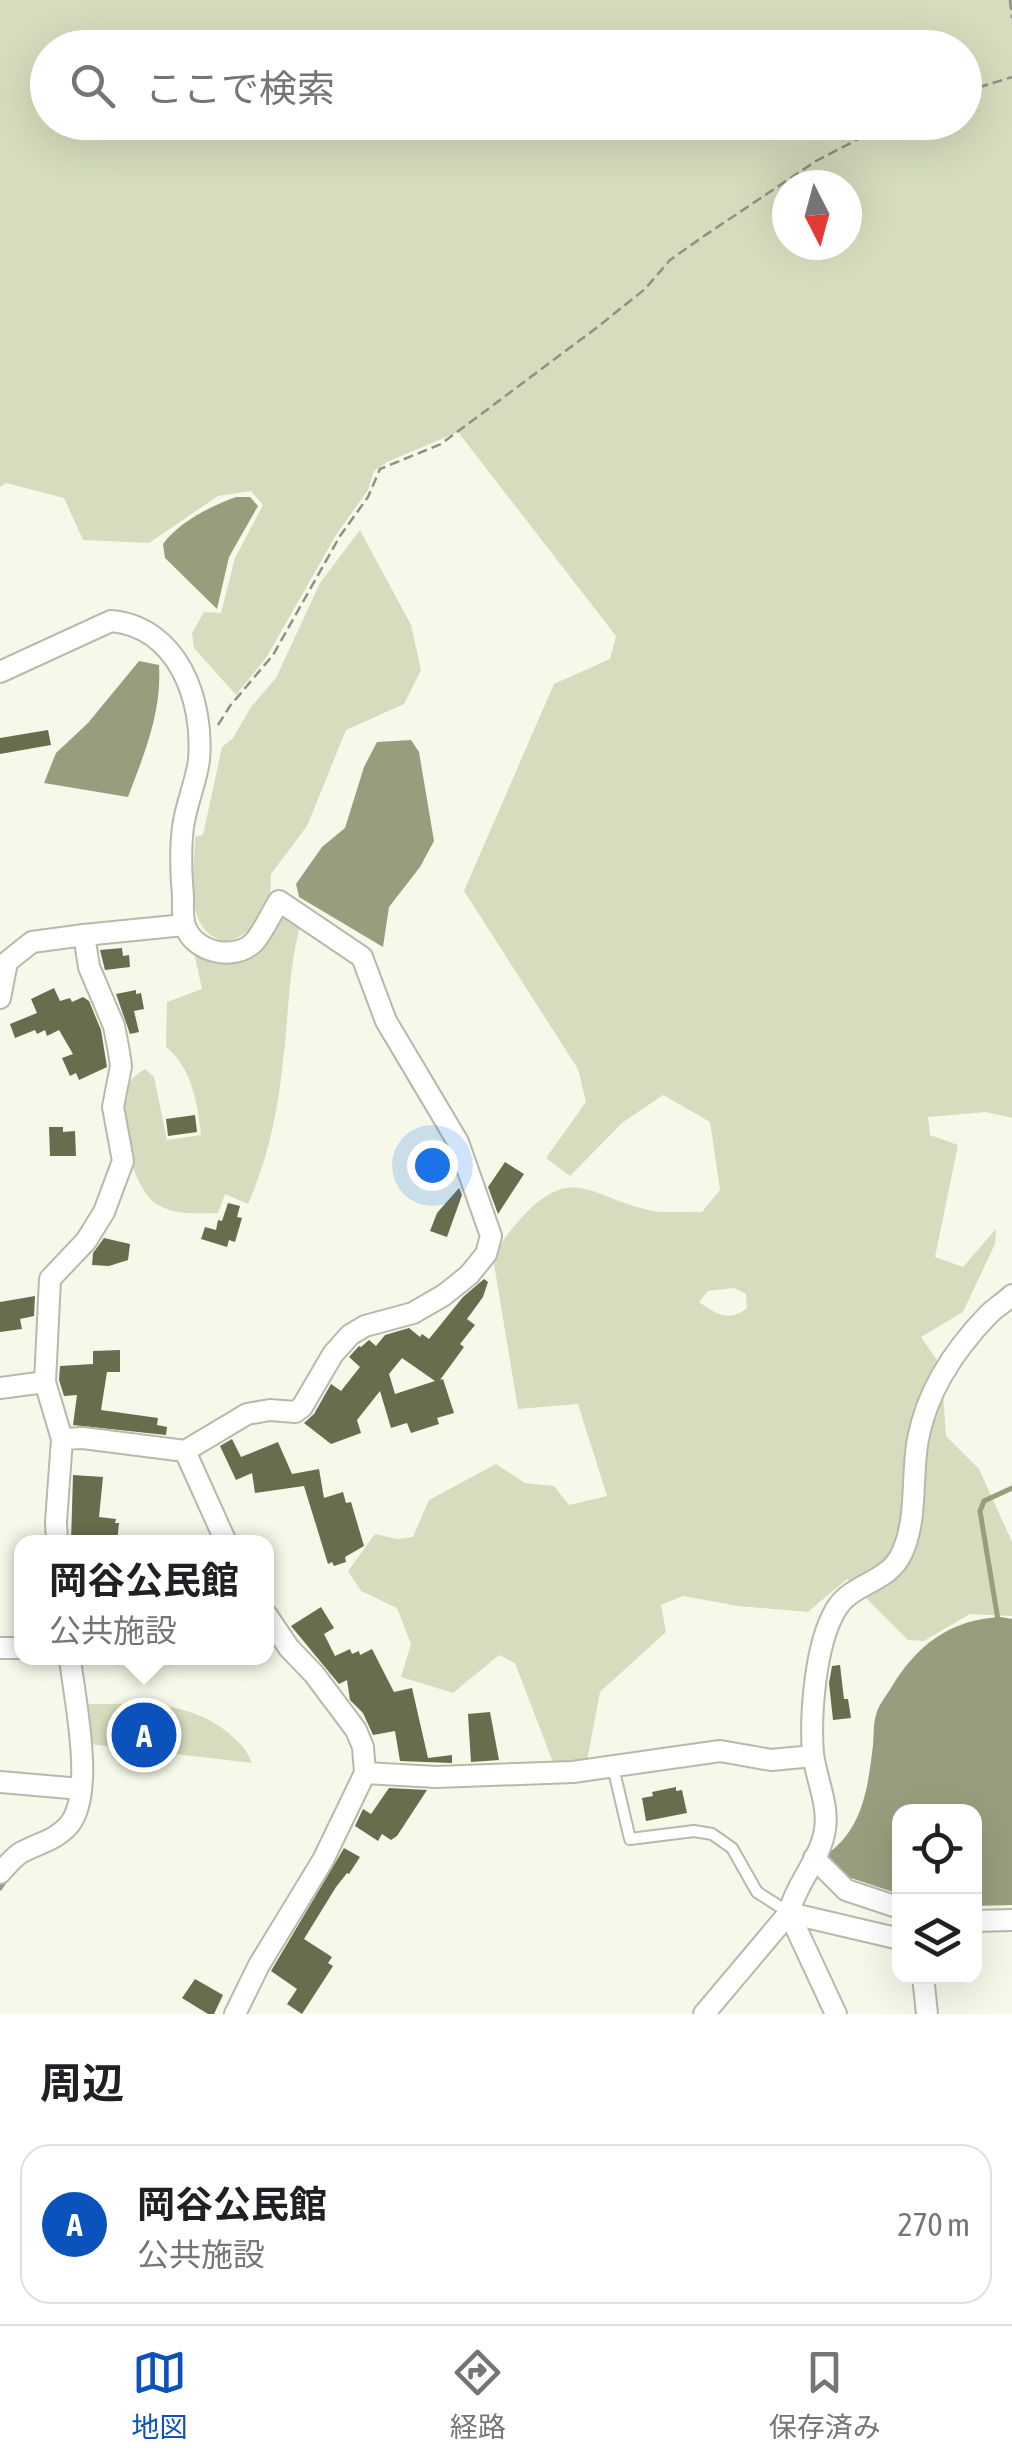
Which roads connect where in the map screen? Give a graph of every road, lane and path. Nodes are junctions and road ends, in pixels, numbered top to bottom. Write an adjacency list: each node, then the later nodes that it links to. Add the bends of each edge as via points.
1 (1010, 0): 2 (path)
2 (1012, 18)
3 (1012, 77): 4 (path)
4 (982, 86)
5 (856, 140): 7 (path, via 670,260 645,289 442,444 380,469 273,655 219,722)
6 (0, 672): 8 (street, via 111,621 150,633 182,666 199,739 184,826)
7 (214, 741)
8 (184, 925): 9 (street); 15 (street, via 202,947 236,952 253,943 278,901 362,957 396,1042 458,1142 491,1236 486,1254 444,1295 350,1335 302,1407 247,1414)
9 (84, 935): 10 (street, via 32,942 7,962); 12 (street, via 119,1052 114,1107 123,1161 104,1212 50,1279)
10 (0, 998)
11 (1012, 1294): 20 (street, via 964,1342 928,1405 903,1552 834,1613 818,1668)
12 (45, 1378): 13 (street); 14 (street)
13 (0, 1388)
14 (62, 1439): 15 (street); 16 (street)
15 (185, 1451): 17 (street)
16 (57, 1535)
17 (223, 1535)
18 (274, 1626): 22 (street, via 356,1730)
19 (71, 1665): 24 (street)
20 (814, 1756): 21 (street, via 771,1760 720,1751); 25 (street, via 826,1822)
21 (613, 1767): 22 (street, via 436,1777); 28 (lane, via 630,1839 712,1834 732,1848 756,1892)
22 (365, 1772): 33 (street)
23 (0, 1782): 24 (street)
24 (81, 1789): 26 (street, via 69,1825 21,1852)
25 (814, 1858): 27 (street, via 846,1890); 28 (street)
26 (0, 1874)
27 (892, 1905)
28 (789, 1913): 31 (street); 34 (street); 35 (street)
29 (1012, 1920): 30 (street)
30 (982, 1921)
31 (892, 1937)
32 (924, 1984): 36 (street)
33 (234, 2014)
34 (704, 2014)
35 (836, 2014)
36 (927, 2014)

